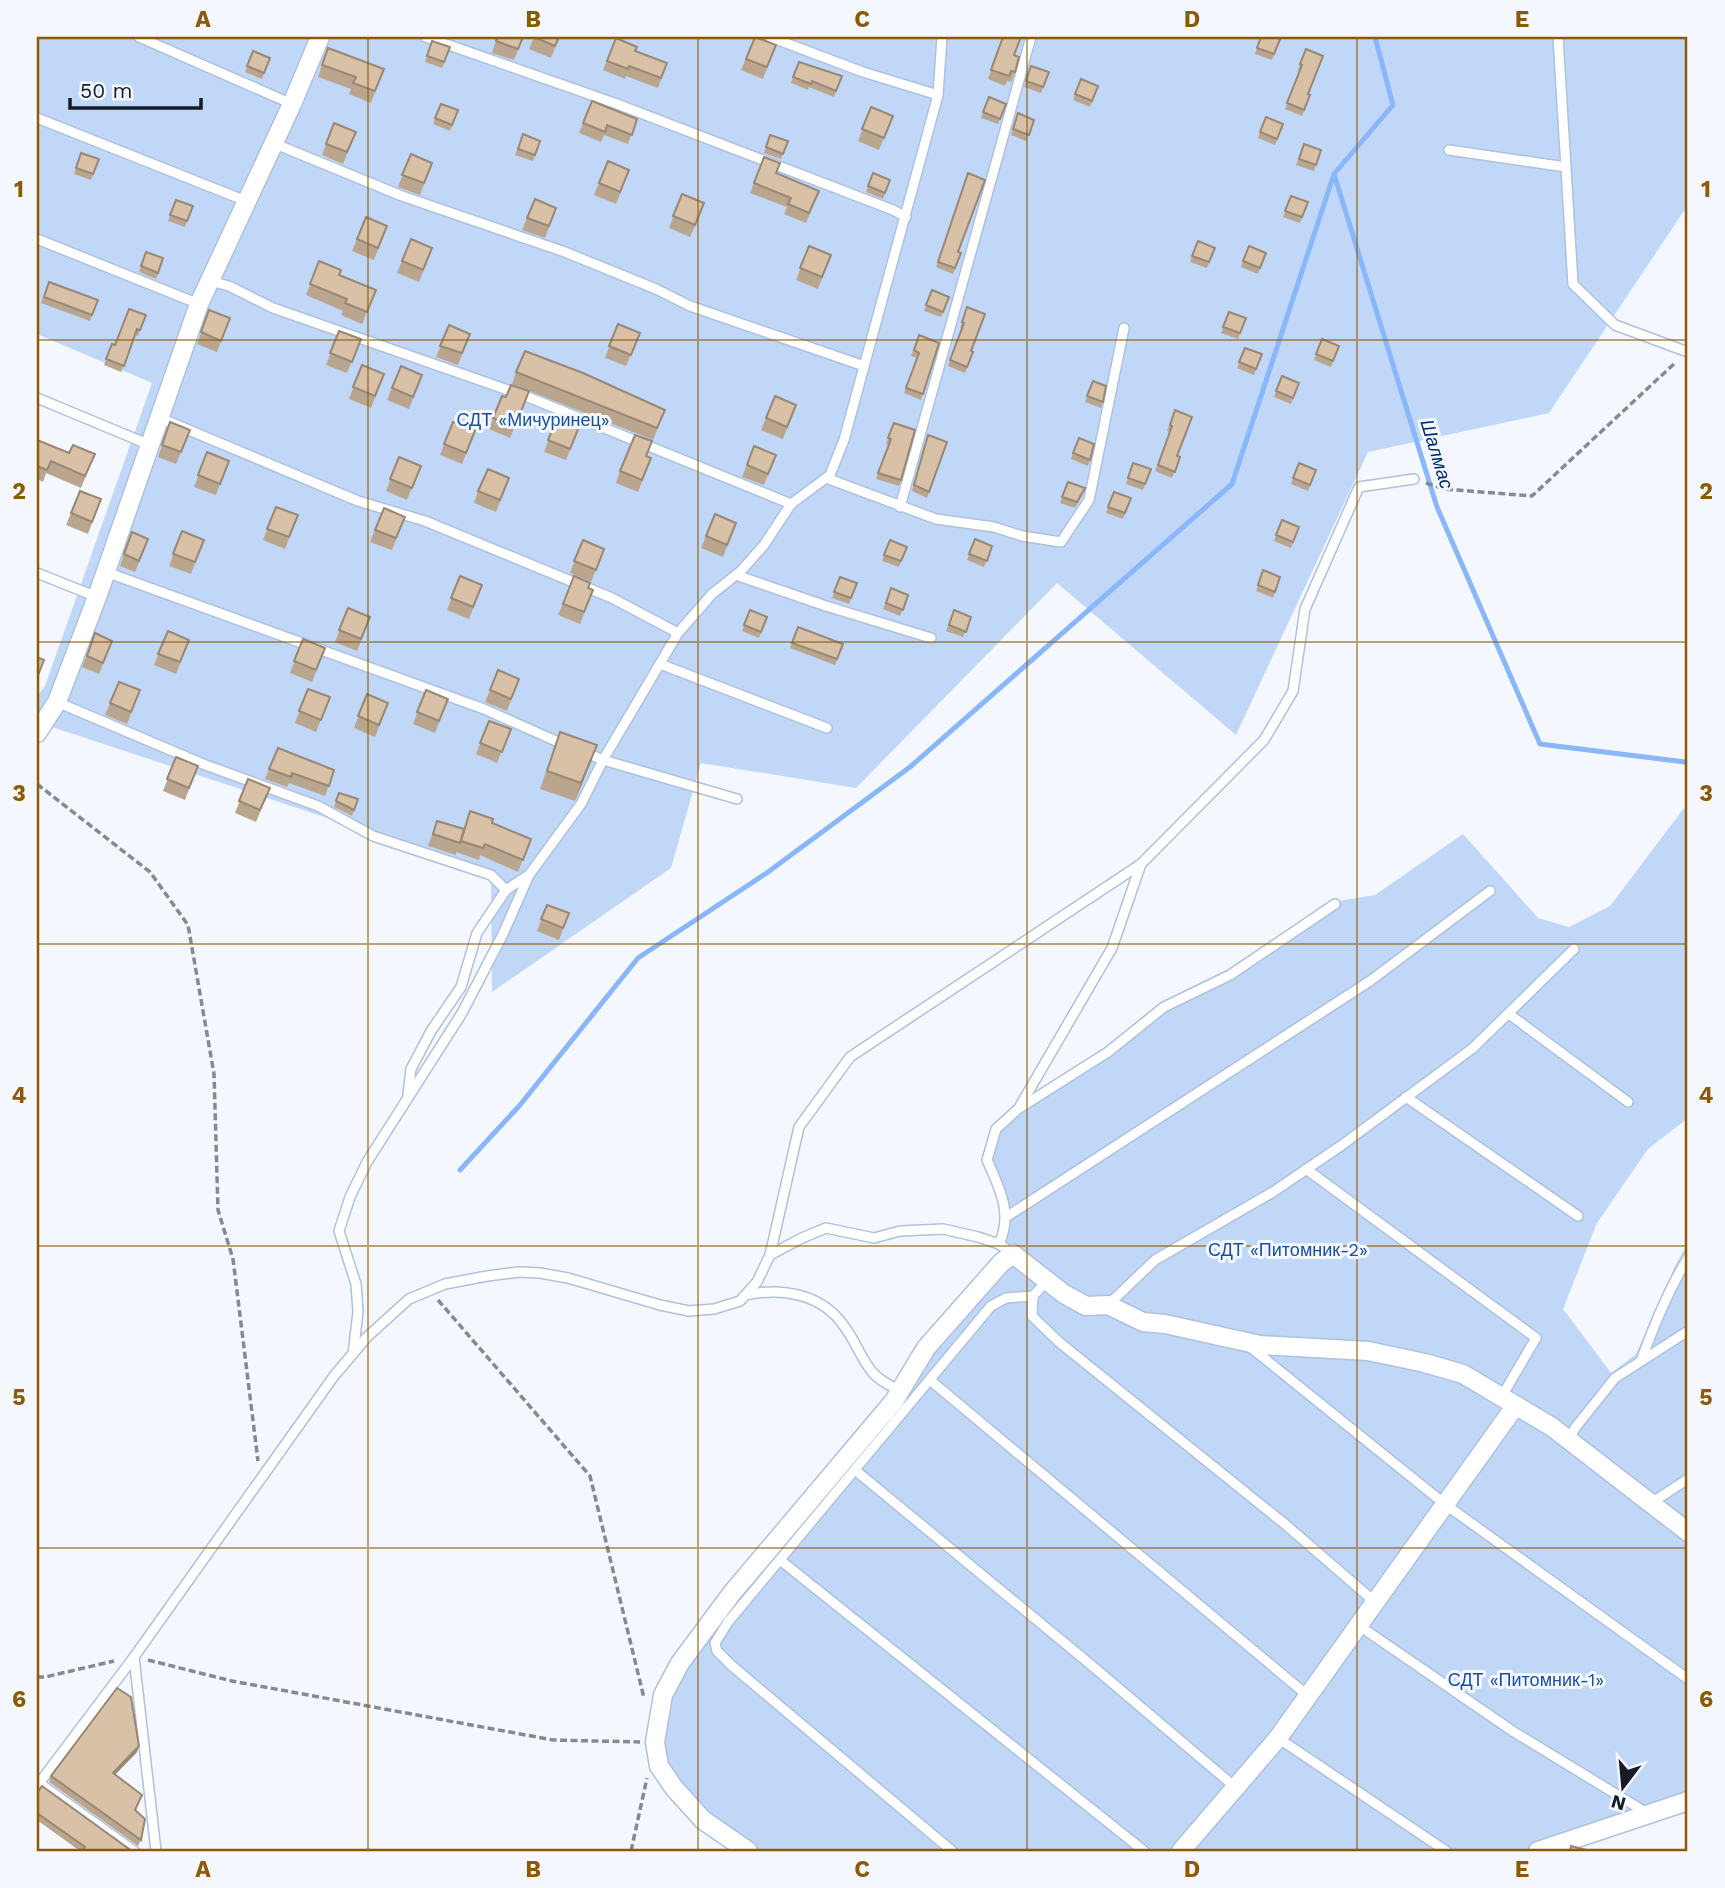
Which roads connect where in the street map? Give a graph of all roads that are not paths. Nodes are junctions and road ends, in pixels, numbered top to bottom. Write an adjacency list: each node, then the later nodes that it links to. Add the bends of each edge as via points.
1 (138, 37): 9 (lane)
2 (320, 37): 9 (street)
3 (426, 37): 15 (lane, via 617,104)
4 (769, 37): 8 (lane)
5 (942, 37): 8 (lane)
6 (1031, 37): 28 (lane)
7 (1558, 37): 13 (lane)
8 (938, 95): 15 (lane)
9 (292, 104): 11 (street)
10 (37, 118): 14 (lane)
11 (273, 143): 14 (street); 21 (lane, via 402,196 565,252 690,306)
12 (1449, 150): 13 (lane)
13 (1566, 167): 20 (lane, via 1573,284 1615,325)
14 (246, 201): 17 (street)
15 (906, 217): 21 (lane)
16 (37, 239): 18 (lane)
17 (210, 281): 18 (street); 27 (lane, via 273,308 528,397)
18 (199, 304): 23 (street)
19 (1124, 328): 28 (lane, via 1088,500 1061,542 936,519)
20 (1687, 352)
21 (864, 366): 25 (lane, via 845,440)
22 (37, 398): 24 (lane)
23 (160, 418): 24 (street); 33 (lane, via 358,501 425,521 612,598)
24 (150, 445): 29 (street)
25 (825, 478): 27 (lane); 28 (lane)
26 (1414, 479): 41 (lane, via 1359,487 1305,609 1293,691 1264,740)
27 (791, 505): 31 (lane)
28 (900, 507)
29 (106, 572): 32 (street); 39 (lane, via 484,709)
30 (37, 573): 32 (lane)
31 (736, 575): 33 (lane, via 712,594); 34 (lane)
32 (97, 597): 36 (street)
33 (678, 633): 35 (lane)
34 (930, 638)
35 (660, 664): 37 (lane); 39 (lane)
36 (57, 702): 38 (street); 43 (lane, via 203,764 318,806 373,836 491,875)
37 (827, 728)
38 (37, 733)
39 (603, 760): 40 (lane); 42 (lane, via 581,804)
40 (737, 799)
41 (1140, 864): 51 (lane, via 1112,948); 56 (lane, via 850,1057 799,1128)
42 (529, 875): 43 (lane); 49 (lane, via 468,1001)
43 (506, 890): 49 (lane, via 477,933 461,988 411,1069)
44 (1490, 891): 54 (lane, via 1370,981)
45 (1335, 904): 51 (lane, via 1230,975 1164,1007 1108,1052)
46 (1574, 949): 47 (lane)
47 (1509, 1014): 48 (lane, via 1473,1048); 50 (lane)
48 (1406, 1097): 52 (lane); 53 (lane)
49 (407, 1100): 64 (lane, via 367,1162 339,1231 356,1284 358,1312)
50 (1628, 1102)
51 (1018, 1109): 54 (lane, via 996,1129 987,1160)
52 (1306, 1170): 61 (lane, via 1155,1260); 68 (lane, via 1536,1338)
53 (1578, 1216)
54 (1006, 1217): 55 (lane)
55 (1006, 1249): 56 (lane, via 943,1229 900,1231 874,1238 826,1228); 58 (street); 67 (street, via 1001,1263 926,1348)
56 (770, 1255): 59 (lane)
57 (1688, 1258): 65 (lane)
58 (1046, 1282): 60 (lane); 61 (street, via 1086,1306)
59 (745, 1295): 64 (lane, via 714,1310 690,1311 568,1278 519,1272 445,1284 409,1299); 67 (lane, via 782,1292 829,1308 873,1373)
60 (1033, 1296): 66 (lane, via 1006,1298 991,1306); 76 (lane, via 1032,1316 1059,1342)
61 (1108, 1306): 63 (street, via 1143,1322)
62 (1688, 1331): 65 (lane)
63 (1241, 1340): 68 (street, via 1368,1351 1425,1363 1463,1374); 73 (lane)
64 (352, 1354): 78 (lane)
65 (1641, 1362): 69 (lane, via 1615,1378)
66 (930, 1380): 70 (lane); 80 (lane)
67 (900, 1391): 88 (street, via 732,1593 680,1663 663,1695 655,1742 659,1766 703,1820)
68 (1509, 1400): 69 (street); 73 (street)
69 (1569, 1440): 72 (street)
70 (855, 1470): 75 (lane); 83 (lane)
71 (1688, 1479): 72 (lane)
72 (1651, 1503): 74 (street)
73 (1446, 1505): 76 (street); 79 (lane)
74 (1688, 1532)
75 (780, 1560): 89 (lane, via 727,1622 715,1643 717,1651); 90 (lane)
76 (1375, 1602): 77 (street)
77 (1358, 1625): 80 (street); 85 (lane, via 1514,1732)
78 (134, 1657): 82 (lane); 87 (lane)
79 (1688, 1679)
80 (1307, 1695): 81 (street)
81 (1278, 1738): 83 (street); 92 (lane)
82 (38, 1784): 86 (lane)
83 (1234, 1787): 91 (street)
84 (1688, 1801): 85 (street)
85 (1648, 1814): 93 (street)
86 (134, 1851)
87 (156, 1851)
88 (748, 1851)
89 (951, 1851)
90 (1143, 1851)
91 (1181, 1851)
92 (1446, 1851)
93 (1538, 1851)

